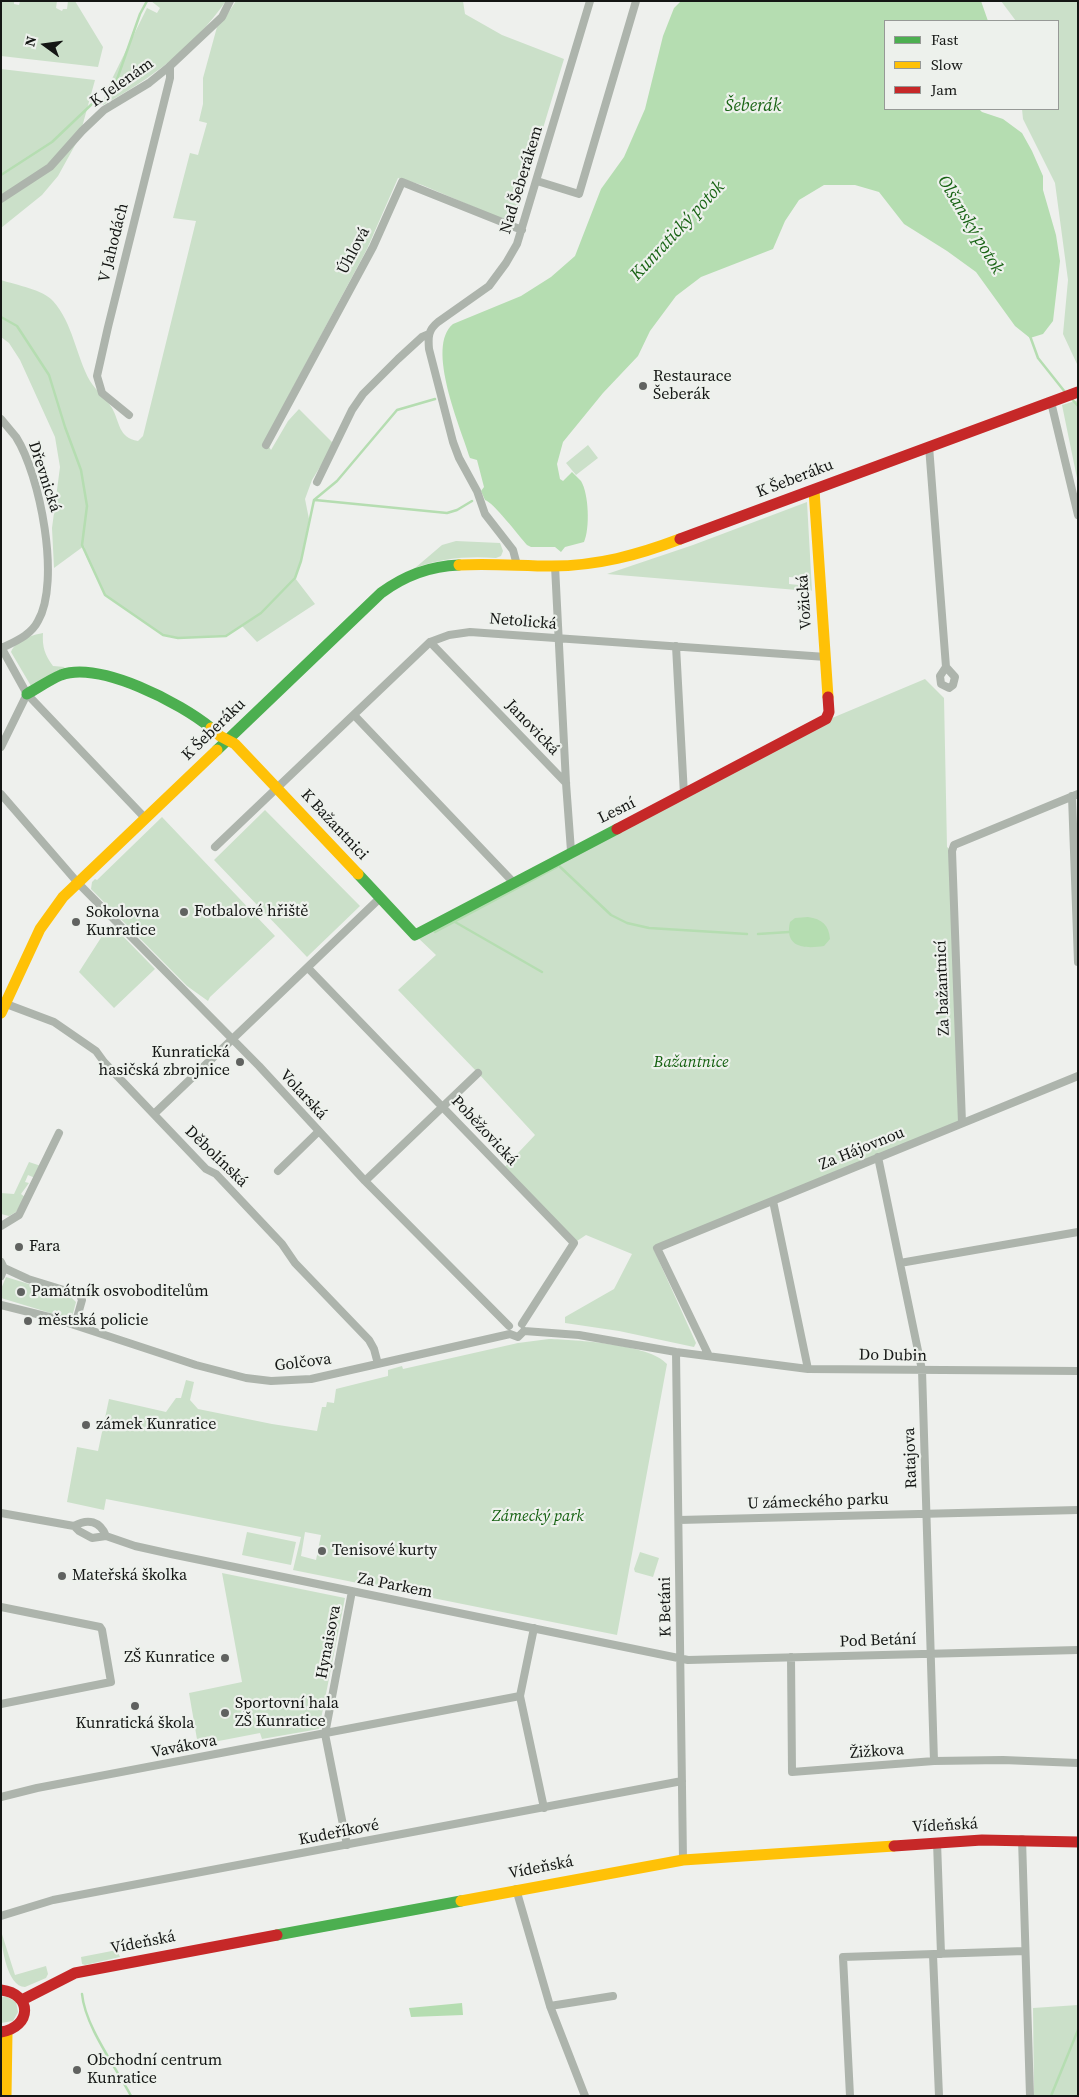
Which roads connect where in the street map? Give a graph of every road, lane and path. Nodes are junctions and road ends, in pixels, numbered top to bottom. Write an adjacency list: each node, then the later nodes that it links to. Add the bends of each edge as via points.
1 (230, 1): 4 (street, K Jelenám, via 222,17)
2 (590, 1): 5 (street, Nad Šeberákem)
3 (636, 1): 5 (street, via 579,194)
4 (170, 66): 6 (street, K Jelenám, via 104,110 50,167); 10 (street, V Jahodách, via 170,78 97,376 102,393)
5 (537, 181): 7 (street, Nad Šeberákem)
6 (1, 199)
7 (522, 230): 8 (street, Nad Šeberákem, via 506,263 489,286 438,322); 12 (street, Úhlová, via 402,182 373,247)
8 (428, 334): 14 (street, Nad Šeberákem, via 363,394); 17 (street, via 429,350 453,442 488,520 513,550)
9 (1065, 396): 13 (street, K Šeberáku); 16 (street)
10 (129, 415)
11 (1, 419): 22 (street, Dřevnická, via 16,438 27,462 44,514 48,566 46,601 38,622 28,635)
12 (266, 445)
13 (929, 446): 15 (street, K Šeberáku); 24 (street)
14 (317, 482)
15 (814, 490): 18 (street, K Šeberáku, via 640,554 604,562); 23 (street, Vožická)
16 (1078, 515)
17 (517, 565): 18 (street, K Šeberáku); 28 (street, K Šeberáku, via 454,564 415,573 399,581 372,602)
18 (554, 566): 19 (street)
19 (558, 639): 20 (street, Netolická, via 470,632); 21 (street, Netolická); 30 (street)
20 (430, 642): 27 (street, Netolická); 30 (street, Janovická)
21 (676, 646): 23 (street, Netolická); 33 (street)
22 (2, 648): 25 (street)
23 (826, 657): 26 (street, Vožická)
24 (946, 667)
25 (27, 694): 28 (street, K Bažantnici, via 62,675 114,678 161,696 198,717); 29 (street); 35 (street)
26 (829, 712): 33 (street, Lesní, via 826,719)
27 (354, 715): 31 (street, Netolická); 39 (street)
28 (228, 740): 31 (street, K Bažantnici); 35 (street, K Šeberáku)
29 (1, 747)
30 (566, 783): 37 (street)
31 (276, 788): 36 (street, Netolická); 40 (street, K Bažantnici)
32 (1, 794): 38 (street, Volarská)
33 (684, 795): 37 (street, Lesní)
34 (1075, 795): 42 (street); 50 (street, Za bažantnicí, via 954,846 952,851)
35 (146, 818): 38 (street, K Šeberáku)
36 (215, 847)
37 (572, 851): 39 (street, Lesní)
38 (78, 883): 44 (street, K Šeberáku, via 50,912); 45 (street, Volarská)
39 (514, 883): 41 (street, Lesní)
40 (380, 898): 41 (street, K Bažantnici); 43 (street)
41 (415, 935)
42 (1078, 962)
43 (308, 968): 45 (street); 48 (street, Poběžovická)
44 (2, 1007): 49 (street, Děbolínská, via 52,1021 96,1051)
45 (232, 1040): 49 (street); 51 (street, Volarská)
46 (478, 1073): 48 (street)
47 (1078, 1076): 50 (street, Za Hájovnou)
48 (444, 1107): 55 (street); 65 (street, Poběžovická, via 574,1243)
49 (154, 1114): 69 (street, Děbolínská, via 206,1169 216,1174 243,1202 295,1263 369,1340)
50 (962, 1123): 53 (street, Za Hájovnou)
51 (318, 1132): 54 (street); 55 (street, Volarská)
52 (59, 1133): 57 (street, via 19,1215)
53 (878, 1157): 56 (street, Za Hájovnou); 59 (street, Ratajova)
54 (278, 1171)
55 (365, 1181): 64 (street, Volarská)
56 (773, 1201): 68 (street, Za Hájovnou, via 657,1248); 70 (street)
57 (1, 1226)
58 (1078, 1232): 59 (street)
59 (900, 1263): 71 (street, Ratajova)
60 (3, 1265): 61 (street); 63 (street, via 28,1279 80,1295 82,1300)
61 (1, 1276)
62 (1, 1305): 63 (street, Golčova)
63 (74, 1325): 69 (street, Golčova, via 246,1378 271,1381 311,1379)
64 (510, 1326): 65 (street, via 516,1322); 66 (street)
65 (523, 1327): 66 (street, via 518,1338); 67 (street)
66 (510, 1334): 69 (street, Golčova)
67 (676, 1352): 68 (street, Do Dubin); 76 (street, K Betáni)
68 (708, 1356): 70 (street, Do Dubin)
69 (378, 1364)
70 (808, 1369): 71 (street, Do Dubin)
71 (922, 1370): 72 (street, Do Dubin); 75 (street, Ratajova)
72 (1078, 1372)
73 (1078, 1510): 75 (street, U zámeckého parku)
74 (1, 1513): 77 (street, Za Parkem)
75 (926, 1513): 76 (street, U zámeckého parku); 83 (street, Ratajova)
76 (679, 1520): 85 (street, K Betáni)
77 (74, 1526): 78 (street, Za Parkem, via 92,1538); 78 (street, Za Parkem, via 87,1520 103,1528)
78 (106, 1536): 79 (street, Za Parkem, via 135,1546)
79 (352, 1592): 81 (street, Za Parkem); 88 (street, Hynaisova)
80 (1, 1607): 87 (street, via 96,1625 102,1630 112,1682)
81 (534, 1628): 85 (street, Za Parkem); 86 (street)
82 (1078, 1650): 83 (street, Pod Betání)
83 (931, 1652): 84 (street, Pod Betání); 89 (street, Ratajova)
84 (791, 1657): 85 (street, Pod Betání); 89 (street, Žižkova, via 792,1772)
85 (680, 1658): 91 (street, K Betáni)
86 (520, 1696): 88 (street, Vavákova); 93 (street)
87 (1, 1704)
88 (325, 1734): 92 (street, Vavákova, via 37,1788); 97 (street, Hynaisova)
89 (934, 1762): 90 (street, Žižkova)
90 (1078, 1763)
91 (682, 1781): 93 (street, Kudeříkové); 98 (street, K Betáni)
92 (1, 1798)
93 (544, 1808): 97 (street, Kudeříkové)
94 (1022, 1839): 95 (street, Vídeňská); 96 (street, Vídeňská); 101 (street)
95 (938, 1842): 98 (street, Vídeňská); 102 (street)
96 (1078, 1842)
97 (347, 1845): 100 (street, Kudeříkové, via 53,1900)
98 (683, 1860): 99 (street, Vídeňská)
99 (516, 1890): 105 (street, Vídeňská, via 74,1973); 106 (street)
100 (1, 1916)
101 (1025, 1951): 102 (street); 112 (street)
102 (937, 1954): 110 (street, via 843,1957); 111 (street)
103 (2, 1987): 105 (street)
104 (613, 1996): 106 (street)
105 (22, 2000): 107 (street, via 25,2013 21,2023 14,2030)
106 (550, 2006): 109 (street)
107 (4, 2032): 108 (street)
108 (6, 2096)
109 (585, 2096)
110 (850, 2096)
111 (938, 2096)
112 (1030, 2096)

